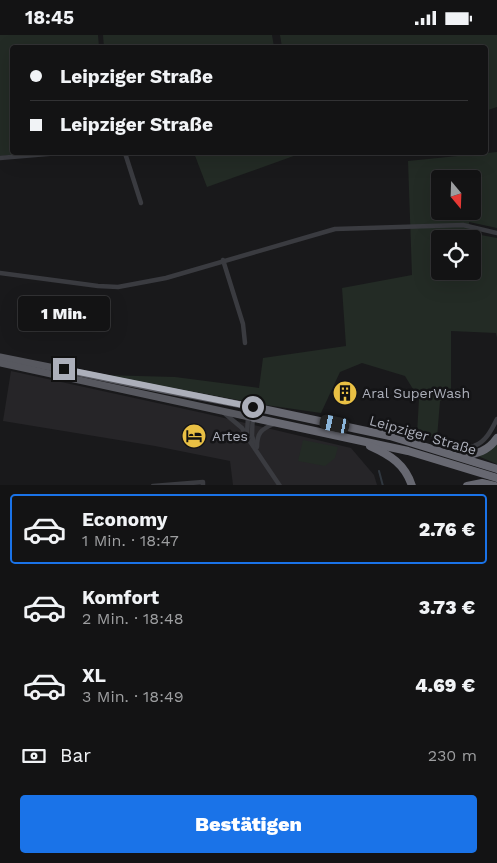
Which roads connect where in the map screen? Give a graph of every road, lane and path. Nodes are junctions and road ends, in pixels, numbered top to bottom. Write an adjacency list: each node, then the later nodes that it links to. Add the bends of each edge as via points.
1 (35, 155): 3 (street)
2 (126, 155): 4 (street)
3 (0, 158)
4 (141, 203)
5 (497, 233): 6 (street, via 463,225 336,229)
6 (223, 260): 7 (street, via 166,278 118,287); 8 (street, via 243,324)
7 (0, 273)
8 (244, 343)
9 (0, 357): 11 (main road, Leipziger Straße)
10 (0, 363): 12 (main road, Leipziger Straße)
11 (253, 407): 13 (street); 20 (highway, Leipziger Straße, via 390,436)
12 (222, 411): 13 (main road, Leipziger Straße); 16 (street)
13 (251, 417): 15 (highway, Leipziger Straße); 16 (street); 19 (street)
14 (497, 419): 20 (street, via 479,443 460,448)
15 (278, 423): 18 (highway, Leipziger Straße); 19 (street, via 259,433)
16 (247, 433): 19 (street)
17 (497, 438): 20 (highway, via 482,451)
18 (357, 440): 22 (highway, Leipziger Straße); 26 (highway, via 396,460)
19 (257, 451): 25 (street)
20 (456, 455): 21 (highway, Leipziger Straße)
21 (497, 469)
22 (497, 478)
23 (203, 484): 24 (street)
24 (153, 485)
25 (280, 485)
26 (412, 485)
27 (467, 485): 28 (highway)
28 (495, 485)

